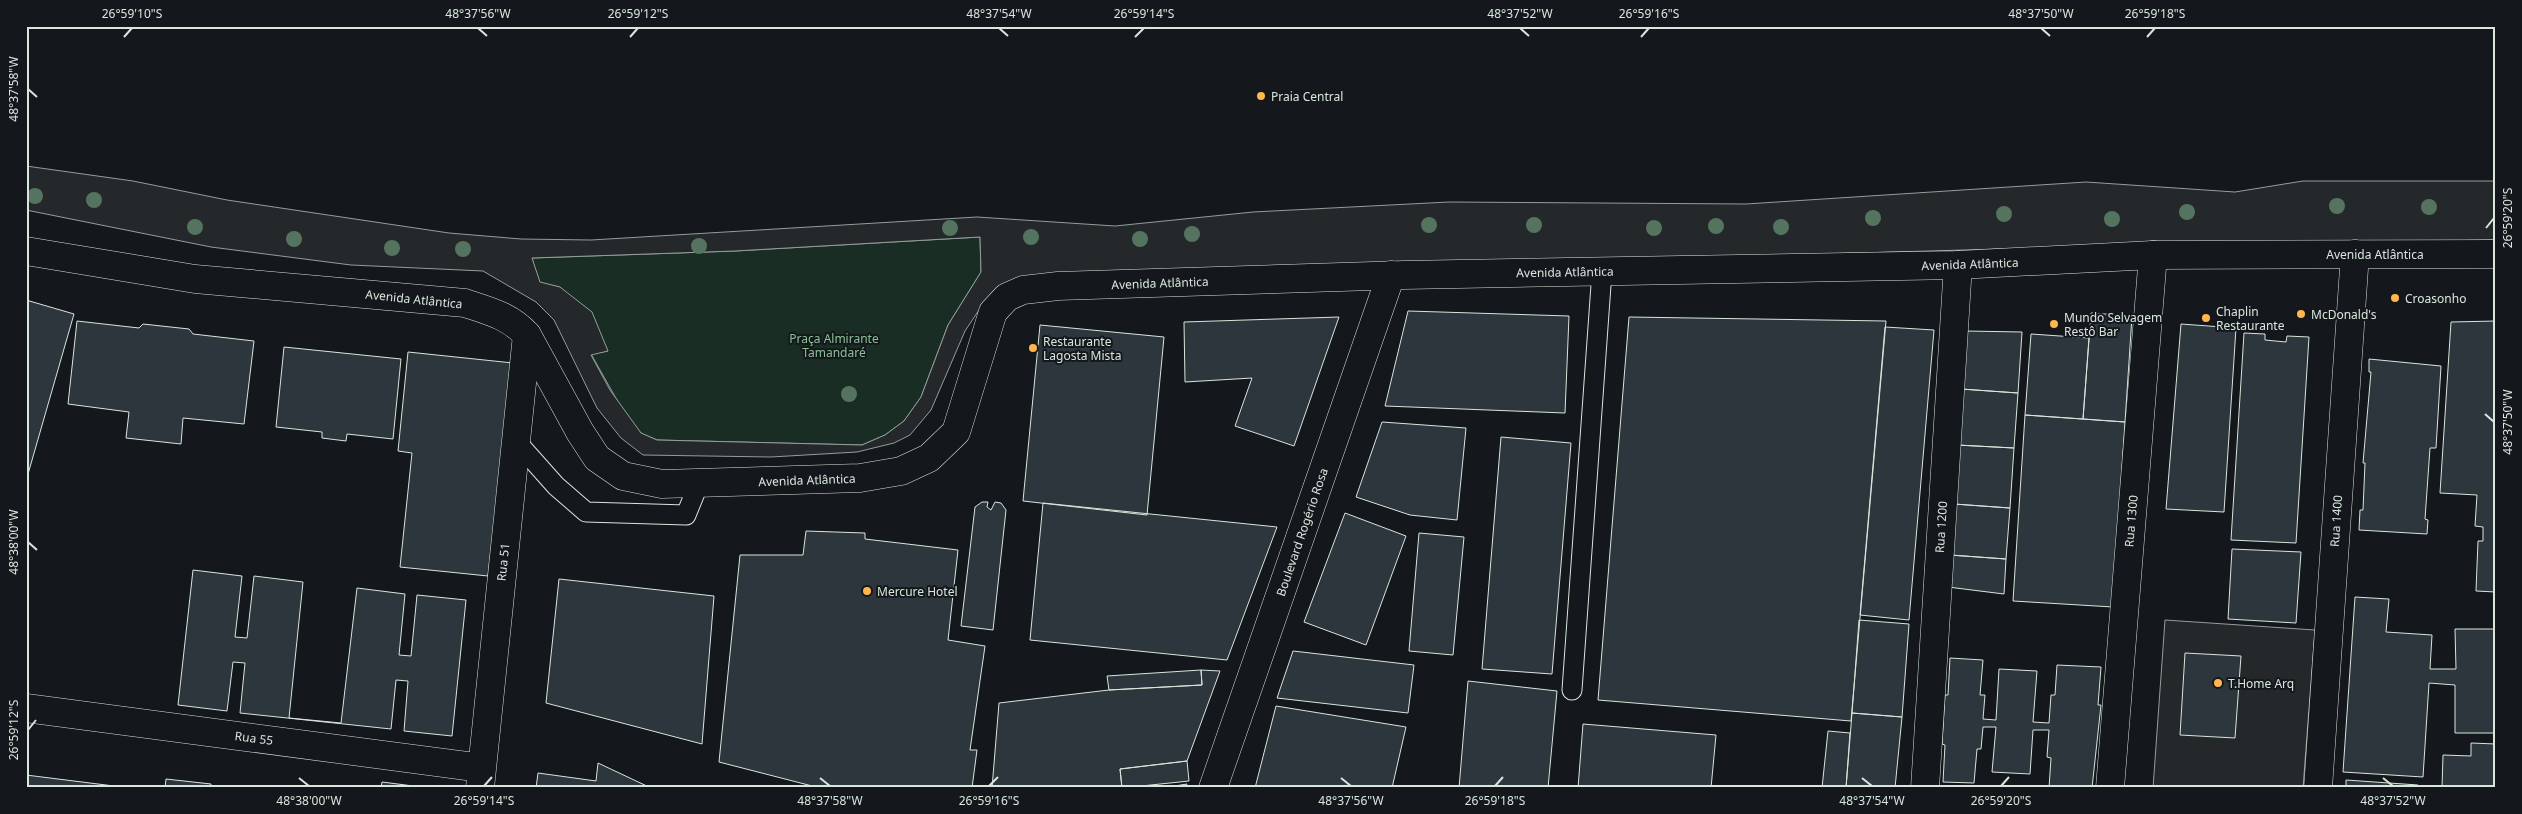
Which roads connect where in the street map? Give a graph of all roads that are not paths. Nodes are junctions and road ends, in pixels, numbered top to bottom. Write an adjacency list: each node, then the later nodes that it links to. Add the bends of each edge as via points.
1 (26, 251): 8 (street, Avenida Atlântica, via 195,278 465,303 507,318)
2 (2355, 254): 3 (street, Avenida Atlântica); 4 (street, Avenida Atlântica); 17 (street, Rua 1400)
3 (2496, 254)
4 (2152, 255): 5 (street, Avenida Atlântica); 16 (street, Rua 1300)
5 (1958, 266): 6 (street, Avenida Atlântica); 15 (street, Rua 1200)
6 (1602, 271): 7 (street, Avenida Atlântica); 11 (lane)
7 (1391, 275): 10 (street, Avenida Atlântica, via 1058,286 1023,290 1007,297 993,312 956,432 929,458 901,470 860,478); 14 (street, Boulevard Rogério Rosa)
8 (527, 336): 9 (street, Rua 51); 10 (street, Avenida Atlântica, via 597,458 623,476 662,484)
9 (516, 441): 10 (lane, via 556,486 586,512 686,516); 13 (street, Rua 51)
10 (699, 483)
11 (1572, 690)
12 (26, 708): 13 (street, Rua 55)
13 (481, 778)
14 (1213, 788)
15 (1925, 788)
16 (2110, 788)
17 (2318, 788)

